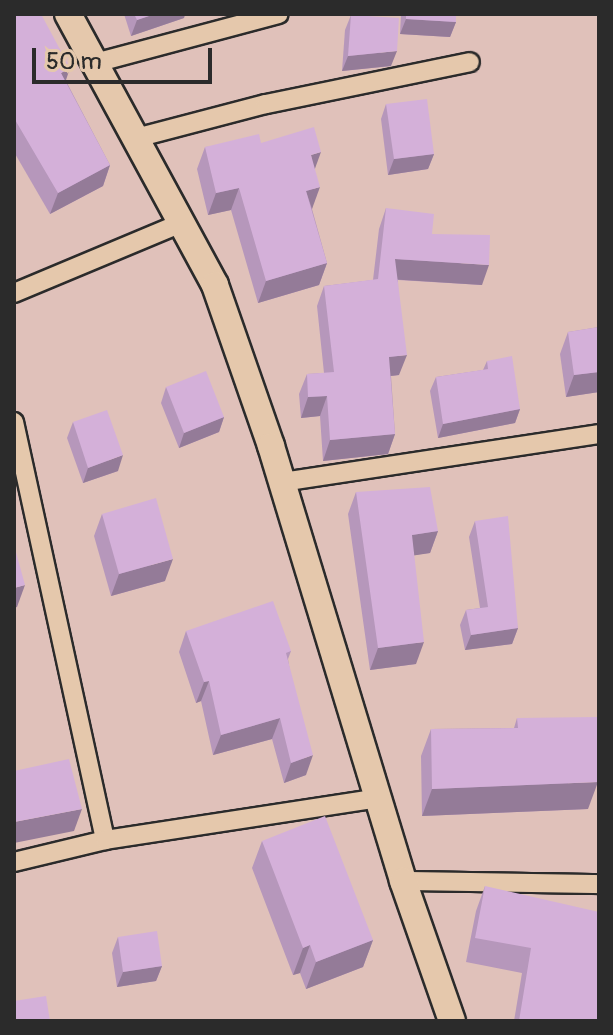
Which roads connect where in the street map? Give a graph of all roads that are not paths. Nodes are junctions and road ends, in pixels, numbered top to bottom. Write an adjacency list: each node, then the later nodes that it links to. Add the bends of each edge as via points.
1 (68, 14): 4 (street)
2 (279, 14): 4 (street)
3 (470, 62): 5 (street, via 266,104)
4 (95, 63): 5 (street)
5 (136, 138): 6 (street)
6 (181, 223): 7 (street); 10 (street, via 215,285)
7 (14, 293)
8 (14, 422): 12 (street)
9 (599, 434): 10 (street)
10 (282, 482): 11 (street)
11 (378, 798): 12 (street); 14 (street)
12 (105, 840): 13 (street)
13 (14, 862)
14 (403, 881): 15 (street); 16 (street)
15 (599, 884)
16 (452, 1021)

